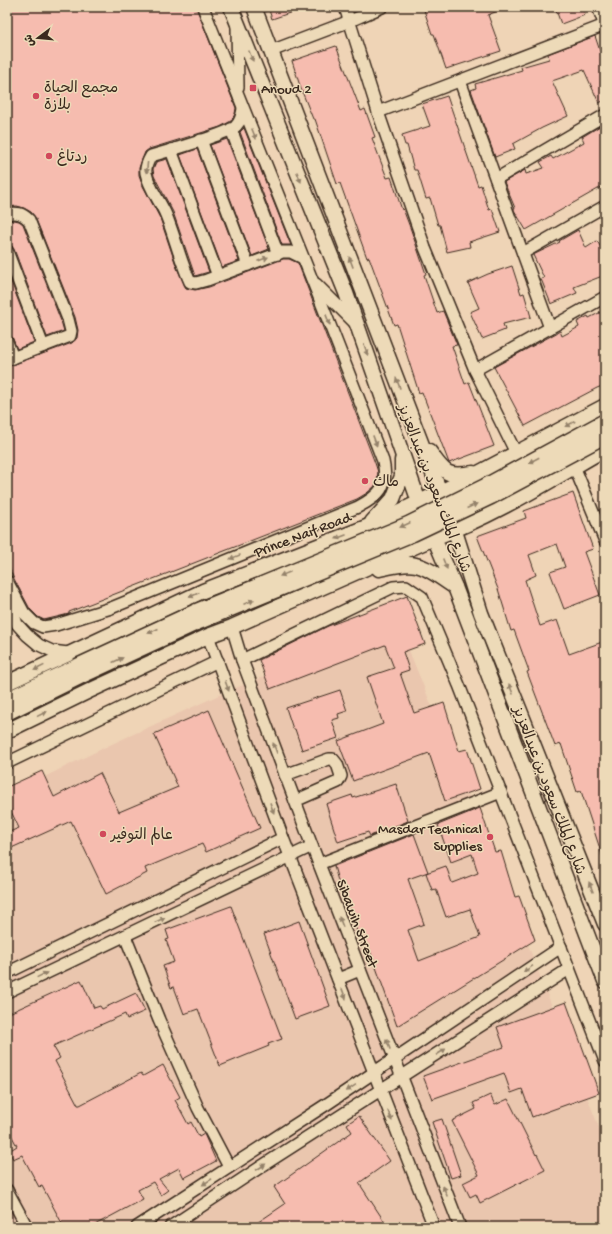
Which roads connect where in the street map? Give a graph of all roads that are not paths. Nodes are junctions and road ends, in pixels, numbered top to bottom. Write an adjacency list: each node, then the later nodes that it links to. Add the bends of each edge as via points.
1 (203, 7): 13 (street)
2 (231, 7): 8 (main road, شارع الملك سعود بن عبدالعزيز)
3 (249, 7): 7 (main road, شارع الملك سعود بن عبدالعزيز)
4 (345, 7): 9 (street)
5 (382, 7): 9 (street)
6 (598, 7): 10 (street)
7 (256, 13): 11 (main road, شارع الملك سعود بن عبدالعزيز)
8 (237, 21): 13 (street); 31 (main road, شارع الملك سعود بن عبدالعزيز, one-way to 31)
9 (350, 21): 11 (street); 15 (street)
10 (605, 26): 12 (street)
11 (272, 51): 39 (main road, شارع الملك سعود بن عبدالعزيز, one-way to 11)
12 (460, 80): 15 (street); 20 (street)
13 (238, 95): 14 (street)
14 (243, 109): 17 (street, via 241,119 236,127); 26 (street, one-way to 26)
15 (378, 112): 36 (street, via 425,248)
16 (605, 115): 20 (street)
17 (231, 129): 18 (street); 25 (street)
18 (201, 140): 19 (street); 27 (street)
19 (171, 150): 28 (street); 28 (street, one-way to 28, via 151,156 145,171 148,181 166,214 190,282 196,283)
20 (496, 179): 24 (street)
21 (605, 206): 24 (street)
22 (7, 214): 34 (street, via 16,212 29,220 68,319 70,336)
23 (7, 251): 34 (street)
24 (523, 253): 32 (street)
25 (278, 254): 26 (street, via 291,252); 27 (street, one-way to 25)
26 (304, 258): 29 (street)
27 (248, 265): 28 (street)
28 (218, 276)
29 (312, 281): 31 (street); 58 (street, one-way to 58, via 383,461 384,483 379,494 358,507 111,608 56,625)
30 (605, 297): 32 (street)
31 (357, 325): 43 (main road, شارع الملك سعود بن عبدالعزيز, one-way to 43)
32 (550, 328): 36 (street)
33 (7, 342): 35 (street)
34 (43, 346): 35 (street)
35 (10, 359)
36 (475, 370): 42 (street)
37 (605, 406): 42 (main road, Prince Naif Road, one-way to 42)
38 (605, 421): 65 (main road, one-way to 65, bridge, via 485,486 408,524 194,612)
39 (418, 435): 45 (main road, via 448,473 458,476); 46 (main road, شارع الملك سعود بن عبدالعزيز)
40 (605, 436): 65 (main road, one-way to 40, bridge, via 413,534 491,497)
41 (605, 449): 44 (main road)
42 (516, 453): 45 (main road, Prince Naif Road)
43 (402, 454): 47 (main road, شارع الملك سعود بن عبدالعزيز); 49 (main road, via 402,476 393,499)
44 (574, 466): 48 (main road); 52 (street)
45 (483, 471): 46 (main road, Prince Naif Road)
46 (440, 493): 47 (main road, Prince Naif Road); 50 (main road, شارع الملك سعود بن عبدالعزيز)
47 (419, 502): 49 (main road, Prince Naif Road); 51 (main road, شارع الملك سعود بن عبدالعزيز)
48 (504, 507): 50 (main road); 57 (main road, via 469,535 466,543)
49 (369, 526): 62 (main road, Prince Naif Road, one-way to 62, via 203,591)
50 (455, 531): 51 (main road); 57 (main road, شارع الملك سعود بن عبدالعزيز)
51 (434, 538): 53 (main road); 55 (main road, شارع الملك سعود بن عبدالعزيز, one-way to 55)
52 (605, 541)
53 (353, 574): 55 (main road, via 403,564 417,565); 59 (main road)
54 (7, 581): 58 (street, via 24,613 34,623)
55 (455, 587): 85 (main road, شارع الملك سعود بن عبدالعزيز)
56 (7, 595): 60 (street, via 17,624)
57 (481, 613): 78 (main road, شارع الملك سعود بن عبدالعزيز, one-way to 57)
58 (43, 626): 60 (street)
59 (232, 627): 61 (main road); 63 (street, Sibawih Street)
60 (27, 635): 62 (street, via 52,651)
61 (208, 636): 64 (street); 69 (main road, one-way to 61)
62 (68, 653): 66 (main road, Prince Naif Road, one-way to 66)
63 (242, 660): 71 (street, Sibawih Street, one-way to 63); 72 (street, via 393,587 406,586 422,597)
64 (218, 661): 70 (street); 74 (street, one-way to 74)
65 (80, 671): 67 (main road); 68 (main road)
66 (7, 683)
67 (7, 699)
68 (7, 713)
69 (7, 731)
70 (7, 763)
71 (285, 775): 73 (street, Sibawih Street); 73 (street, via 329,759 333,759 337,764 341,776 338,782)
72 (501, 792): 77 (street); 80 (street)
73 (295, 801): 75 (street, Sibawih Street)
74 (283, 838): 76 (street); 83 (street)
75 (312, 846): 76 (street); 77 (street, Sibawih Street)
76 (291, 856): 79 (street, one-way to 76); 84 (street)
77 (319, 864): 82 (street, Sibawih Street, one-way to 77)
78 (605, 924)
79 (125, 936): 86 (street, one-way to 79); 92 (street, via 198,1108)
80 (561, 947): 81 (street); 87 (street, one-way to 87)
81 (569, 969): 88 (street); 90 (street, one-way to 81)
82 (360, 970): 84 (street); 87 (street, Sibawih Street, one-way to 82)
83 (7, 974)
84 (338, 979): 89 (street, one-way to 89)
85 (605, 981)
86 (7, 992)
87 (393, 1059): 89 (street); 90 (street, Sibawih Street)
88 (605, 1061)
89 (374, 1072): 91 (street); 92 (street, one-way to 92)
90 (401, 1078): 91 (street); 98 (street, Sibawih Street, one-way to 90)
91 (381, 1090): 96 (street, one-way to 91); 97 (street, one-way to 97)
92 (230, 1167): 95 (street, one-way to 95)
93 (7, 1190): 94 (street)
94 (27, 1227)
95 (137, 1227)
96 (170, 1227)
97 (434, 1227)
98 (460, 1227)

